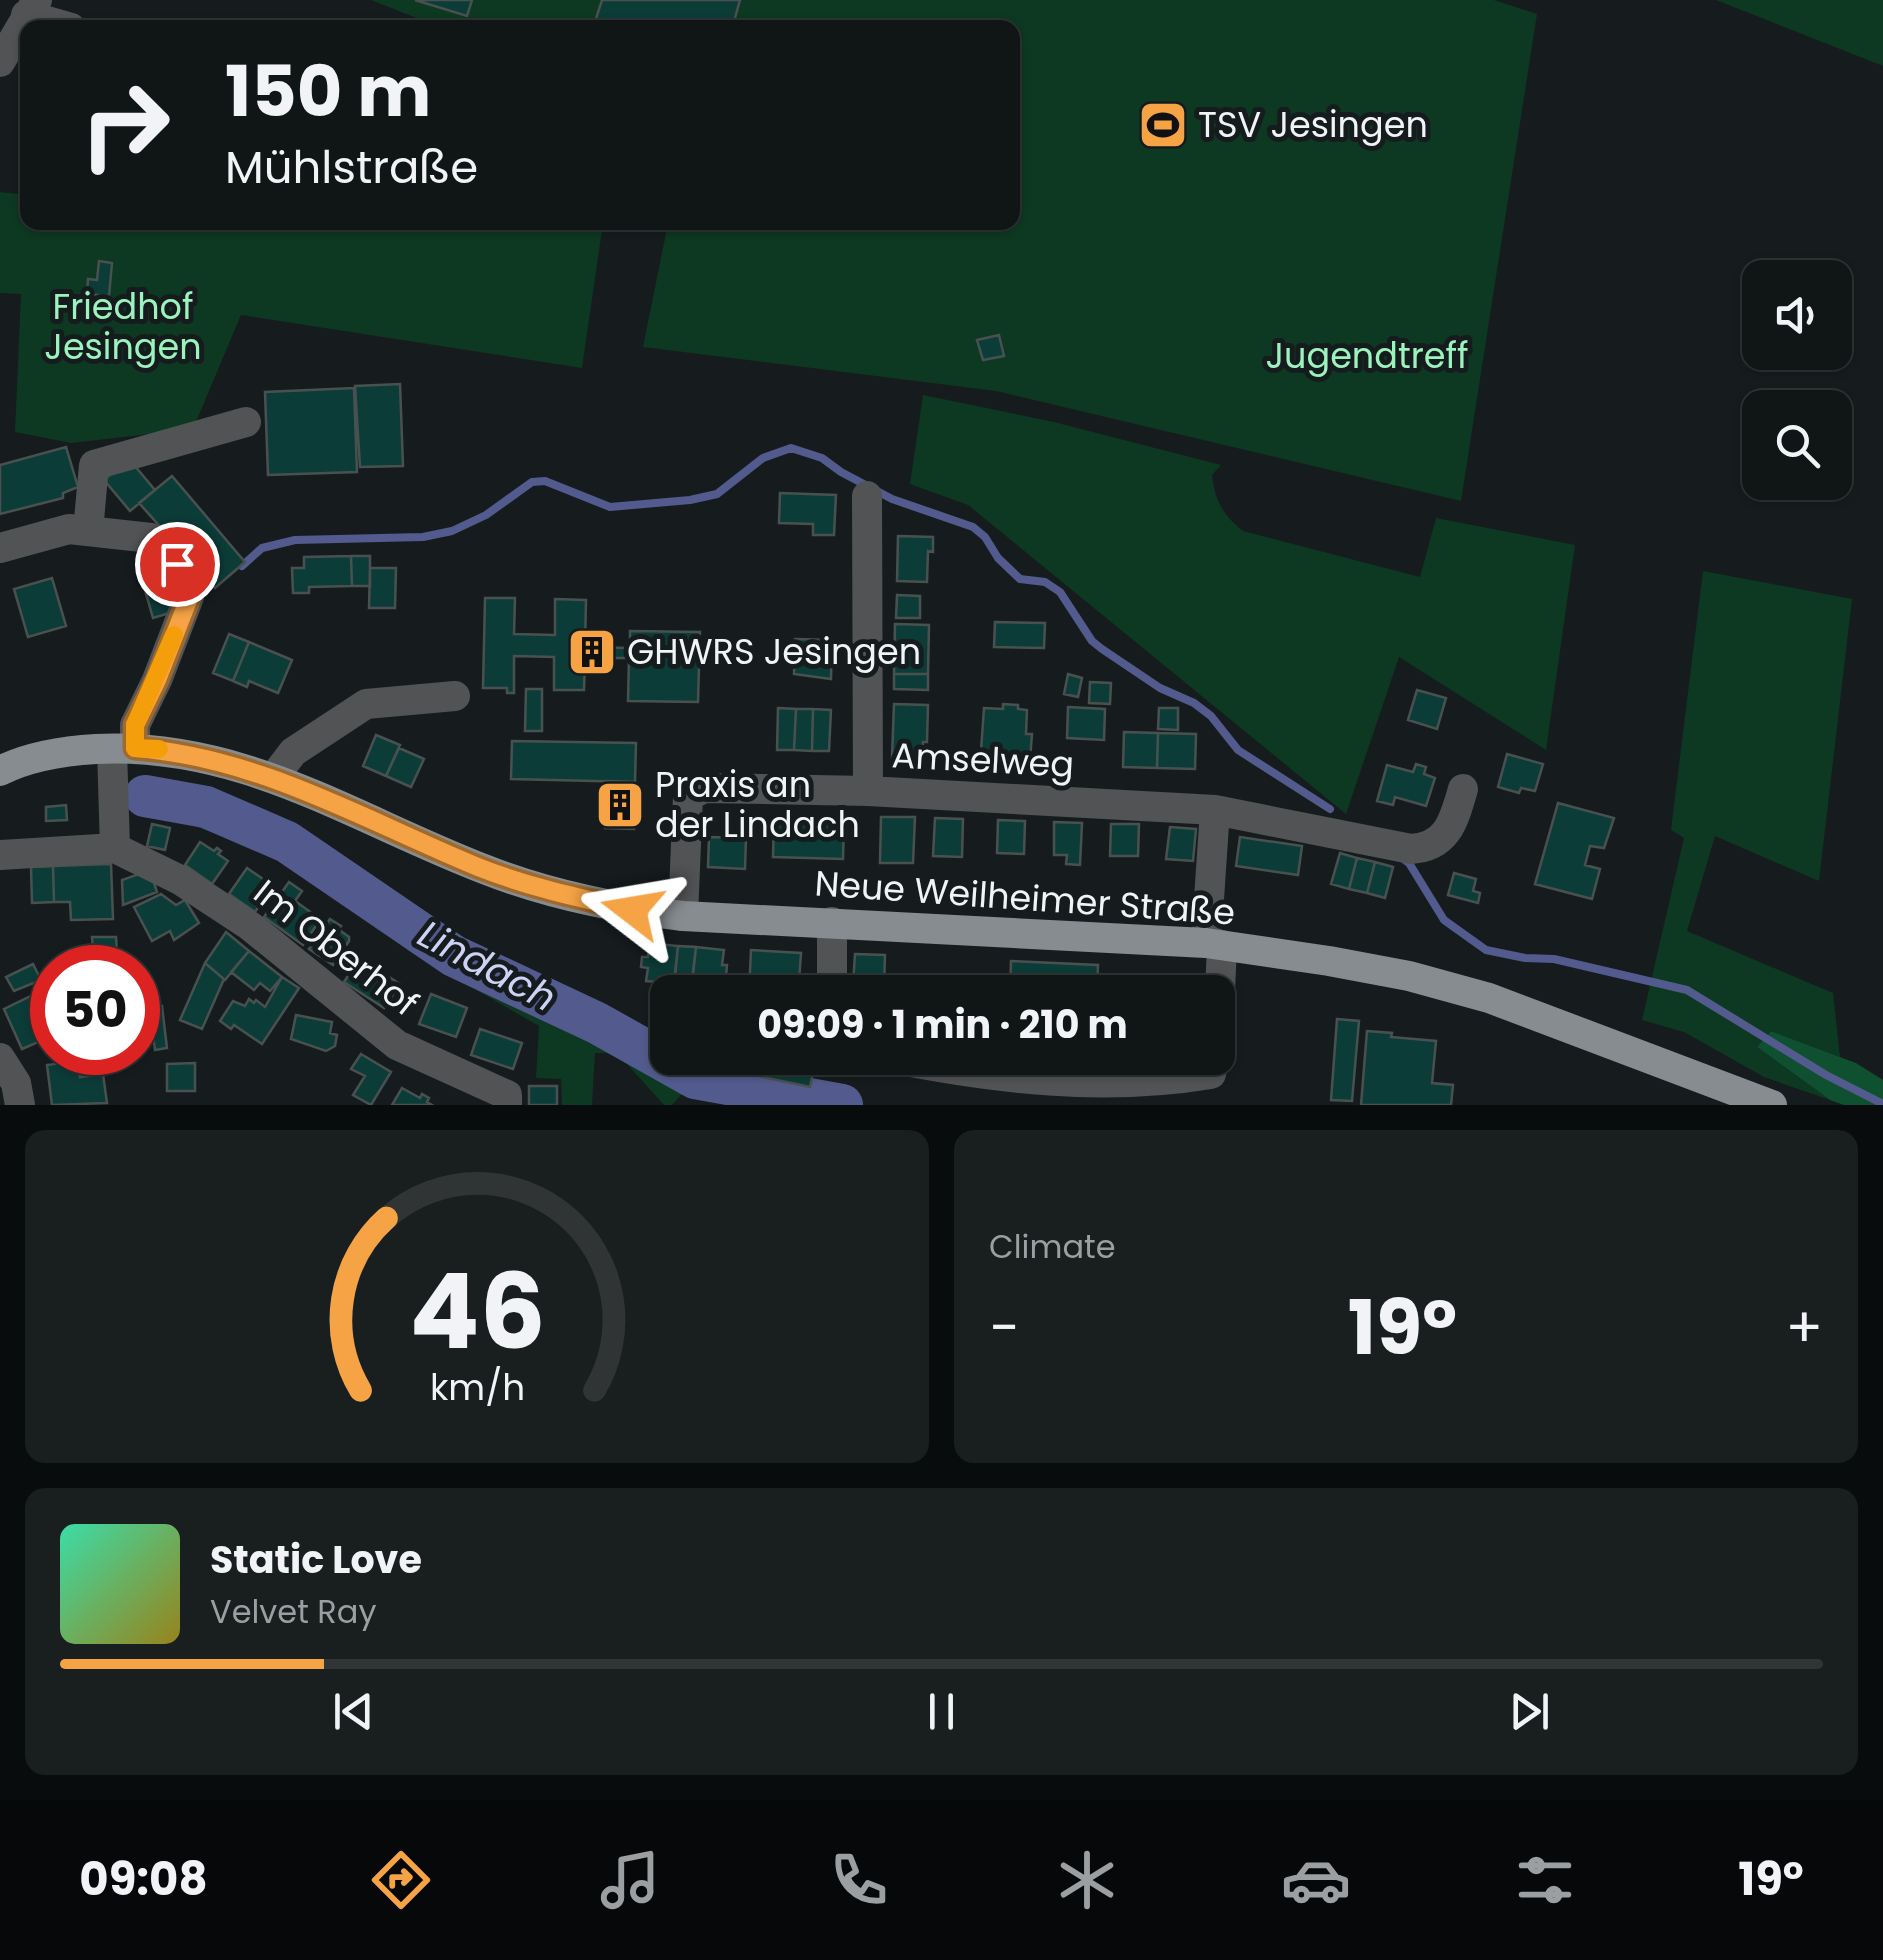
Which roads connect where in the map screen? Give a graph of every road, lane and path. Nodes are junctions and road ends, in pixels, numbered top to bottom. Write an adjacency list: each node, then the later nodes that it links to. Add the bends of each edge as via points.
1 (21, 15): 2 (street)
2 (0, 62)
3 (246, 422): 5 (street, via 94,465)
4 (867, 496): 12 (street)
5 (88, 531): 6 (street, via 69,529); 8 (street, via 151,538 177,564 189,598)
6 (0, 548)
7 (455, 696): 10 (street, via 366,704 293,752)
8 (124, 748): 9 (main road, Neue Weilheimer Straße, via 59,751); 10 (main road, Neue Weilheimer Straße, via 175,751); 13 (main road, Neue Weilheimer Straße); 15 (street)
9 (0, 771)
10 (274, 777): 17 (main road, Neue Weilheimer Straße, via 526,885)
11 (1463, 789): 14 (street, Amselweg, via 1452,826 1429,848)
12 (868, 791): 14 (street, Amselweg); 17 (street, Amselweg, via 704,788 688,796)
13 (0, 792)
14 (1215, 810): 19 (street)
15 (115, 848): 16 (street, Im Oberhof); 26 (street, Im Oberhof, via 250,926 397,1045 507,1095)
16 (5, 853)
17 (683, 916): 18 (main road, Neue Weilheimer Straße)
18 (832, 922): 19 (main road, Neue Weilheimer Straße); 20 (street)
19 (1214, 944): 21 (street); 27 (main road, Neue Weilheimer Straße, via 1409,976 1489,998)
20 (832, 975)
21 (1215, 975)
22 (0, 1058): 25 (street)
23 (975, 1075): 24 (street, via 1076,1083)
24 (1206, 1075)
25 (20, 1105)
26 (507, 1105)
27 (1772, 1105)

